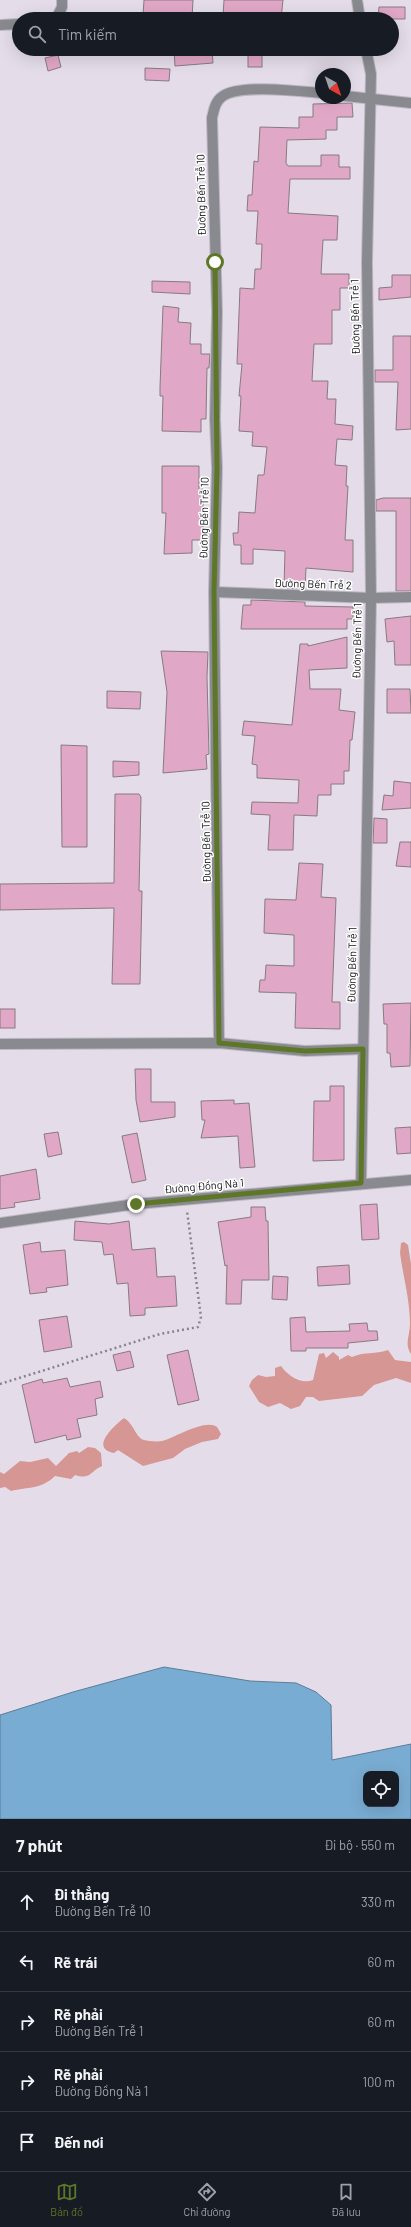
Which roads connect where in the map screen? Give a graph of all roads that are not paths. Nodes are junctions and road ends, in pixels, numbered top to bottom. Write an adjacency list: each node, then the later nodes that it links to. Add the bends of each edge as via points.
1 (62, 0): 3 (street)
2 (357, 0): 4 (street)
3 (60, 12)
4 (359, 12)
5 (12, 24): 6 (street)
6 (0, 25)
7 (368, 56): 10 (street, Đường Bến Trễ 1, via 372,74)
8 (315, 92): 12 (street, Đường Bến Trễ 10, via 275,89 228,93 216,103 212,118 217,312)
9 (351, 97): 10 (street)
10 (371, 100): 11 (street); 14 (street, Đường Bến Trễ 1, via 367,262)
11 (411, 103)
12 (214, 592): 14 (street, Đường Bến Trễ 2); 15 (street, Đường Bến Trễ 10)
13 (411, 597): 14 (street, Đường Bến Trễ 2)
14 (370, 598): 17 (street, Đường Bến Trễ 1)
15 (219, 1043): 16 (street); 17 (street, via 305,1051)
16 (0, 1044)
17 (363, 1049): 19 (street, Đường Bến Trễ 1)
18 (411, 1180): 19 (street, Đường Đồng Nà 1)
19 (361, 1183): 20 (street, Đường Đồng Nà 1, via 136,1204)
20 (0, 1223)

